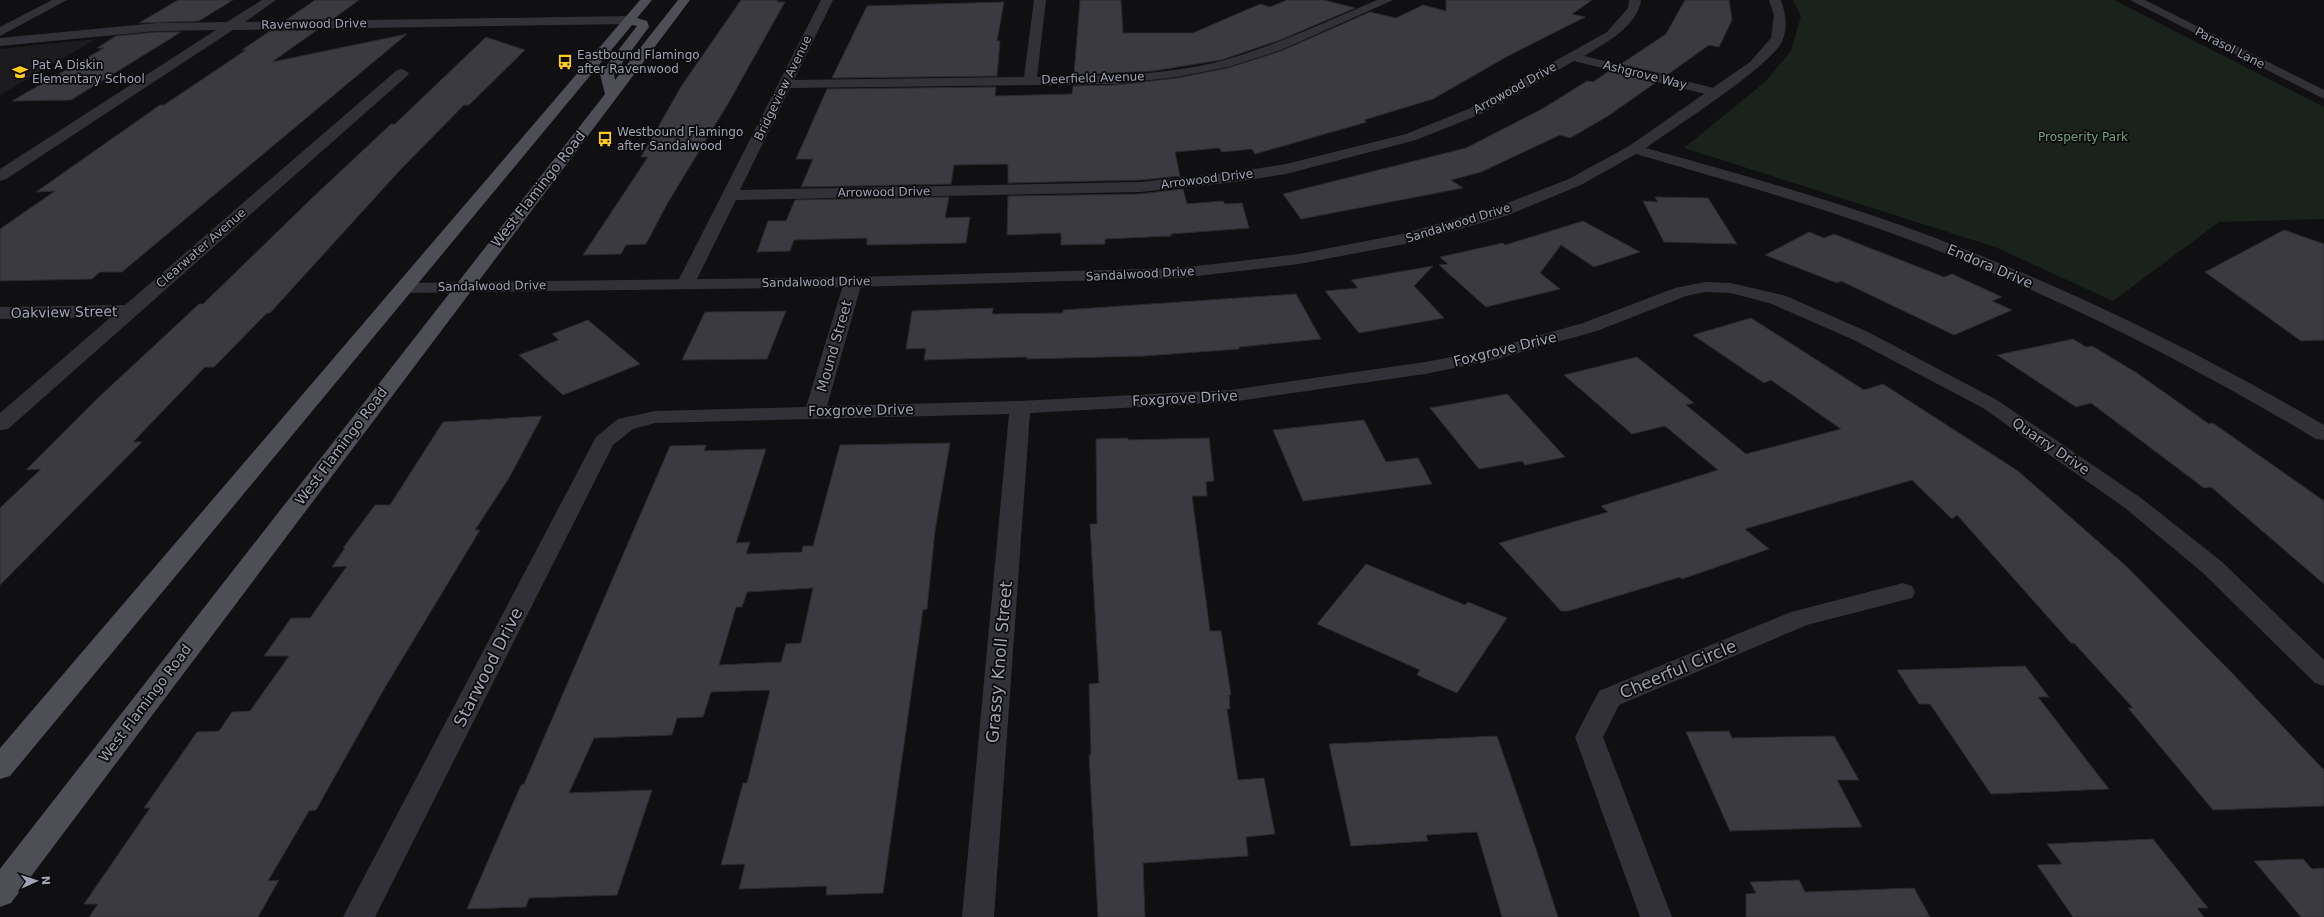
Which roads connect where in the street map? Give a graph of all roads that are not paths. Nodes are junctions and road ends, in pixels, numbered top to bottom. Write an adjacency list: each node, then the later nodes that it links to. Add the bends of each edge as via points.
1 (61, 0): 13 (street)
2 (270, 0): 12 (street)
3 (646, 0): 11 (main road)
4 (684, 0): 20 (main road, West Flamingo Road)
5 (827, 0): 18 (street, Bridgeview Avenue)
6 (1040, 0): 17 (street)
7 (1387, 0): 17 (street, Deerfield Avenue, via 1278,47 1212,67 1116,80)
8 (1635, 0): 15 (street, Arrowood Drive, via 1634,9 1611,34)
9 (1775, 0): 19 (street, Sandalwood Drive, via 1780,15 1777,39 1755,65)
10 (2136, 0): 21 (street, Parasol Lane)
11 (629, 20): 12 (street, Ravenwood Drive); 20 (main road, via 643,24 643,27 607,74); 28 (main road)
12 (230, 26): 14 (street, Ravenwood Drive, via 157,27); 23 (street)
13 (0, 32)
14 (0, 42)
15 (1573, 56): 19 (street, Ashgrove Way); 24 (street, Arrowood Drive, via 1476,111 1411,137 1272,171 1140,187)
16 (402, 73): 30 (street, Clearwater Avenue)
17 (1030, 81): 18 (street, Deerfield Avenue)
18 (785, 84): 24 (street, Bridgeview Avenue)
19 (1717, 93): 22 (street, Sandalwood Drive)
20 (612, 94): 27 (main road, West Flamingo Road)
21 (2324, 95)
22 (1634, 149): 25 (street, Sandalwood Drive, via 1575,182 1500,212 1404,239 1299,259 1180,273); 36 (street, Endora Drive, via 1813,201 1946,247 2082,306 2184,355 2272,402)
23 (0, 176)
24 (730, 195): 26 (street, Bridgeview Avenue)
25 (853, 282): 26 (street, Sandalwood Drive); 33 (street, Mound Street)
26 (686, 283): 27 (street, Sandalwood Drive)
27 (463, 287): 28 (street, Sandalwood Drive); 40 (main road, West Flamingo Road)
28 (403, 288): 39 (main road)
29 (1731, 288): 32 (street, Foxgrove Drive, via 1705,288 1681,292 1590,327 1486,356 1425,368 1231,396); 38 (street, Quarry Drive, via 1779,300 1861,336 1990,404 2133,503 2212,567)
30 (129, 311): 31 (street, Oakview Street); 34 (street, Clearwater Avenue)
31 (0, 314)
32 (1020, 407): 33 (street, Foxgrove Drive); 42 (street, Grassy Knoll Street)
33 (815, 411): 35 (street, Foxgrove Drive, via 655,417)
34 (0, 424)
35 (626, 424): 41 (street, Starwood Drive, via 604,442)
36 (2324, 434)
37 (1903, 592): 43 (street, Cheerful Circle, via 1800,618 1609,698 1589,737)
38 (2324, 676)
39 (0, 768)
40 (0, 893)
41 (359, 917)
42 (978, 917)
43 (1656, 917)

